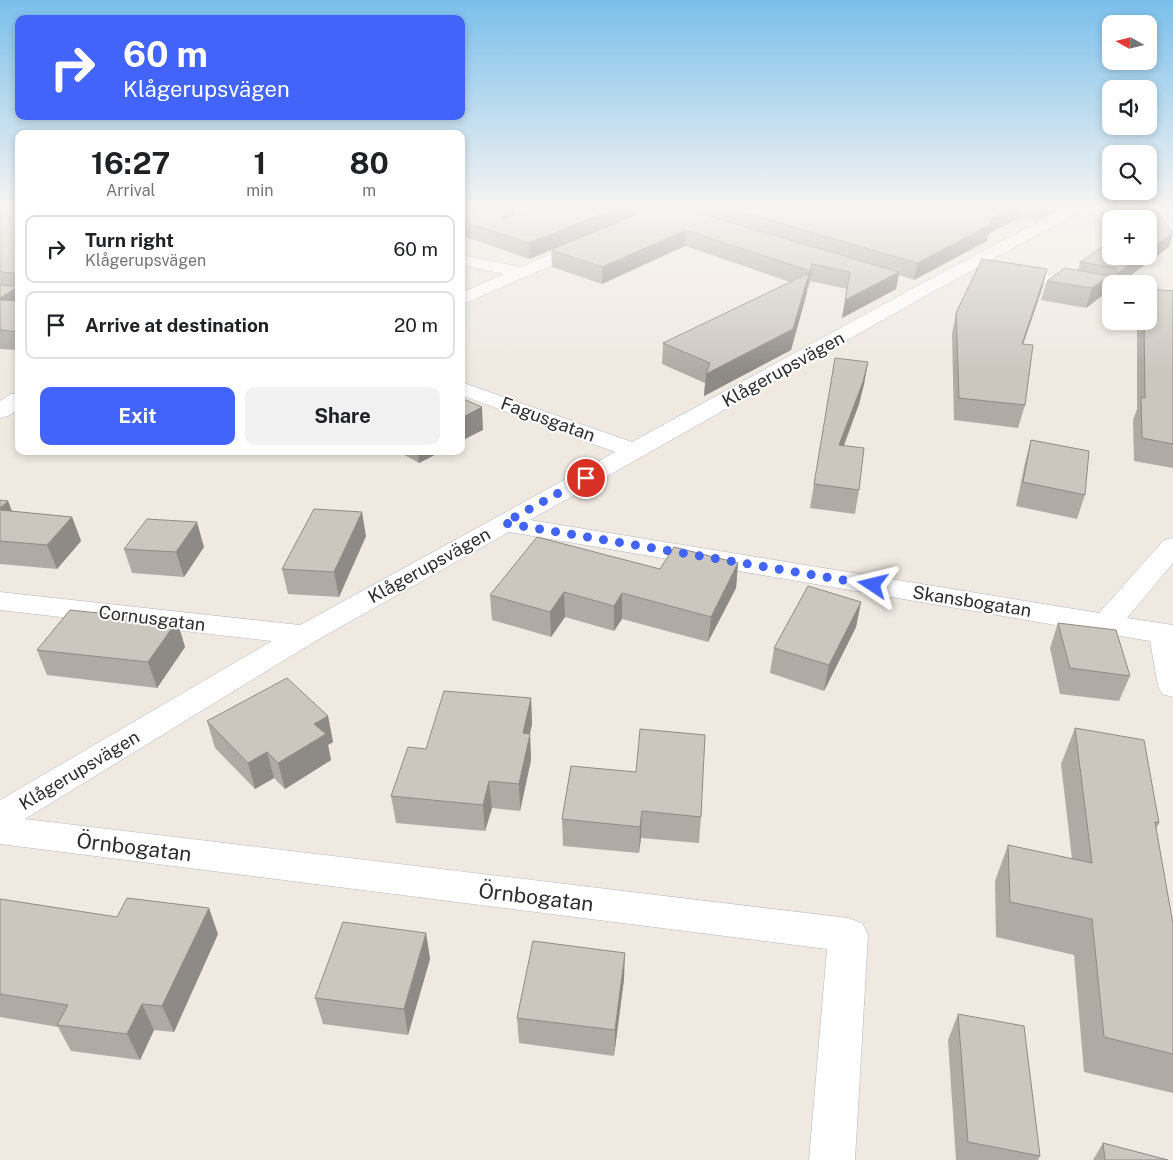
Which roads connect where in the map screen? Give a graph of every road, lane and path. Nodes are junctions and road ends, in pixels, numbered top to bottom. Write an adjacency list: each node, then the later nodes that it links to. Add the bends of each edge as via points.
1 (476, 263): 5 (street)
2 (541, 263): 5 (street)
3 (971, 263): 11 (street, Klågerupsvägen, via 914,287)
4 (990, 263): 6 (street, via 1048,279)
5 (520, 272): 7 (street)
6 (1102, 288)
7 (465, 298)
8 (465, 389): 11 (street, Fagusgatan)
9 (15, 402): 10 (street)
10 (0, 411)
11 (635, 451): 12 (street, Klågerupsvägen)
12 (504, 523): 15 (street, Skansbogatan); 17 (street, Klågerupsvägen)
13 (1173, 546): 15 (street)
14 (0, 601): 17 (street, Cornusgatan)
15 (1106, 624): 16 (street, Skansbogatan)
16 (1168, 634): 18 (street)
17 (304, 635): 19 (street, Klågerupsvägen)
18 (1173, 686)
19 (0, 817)
20 (0, 830): 21 (street, Örnbogatan, via 848,935)
21 (832, 1160)

